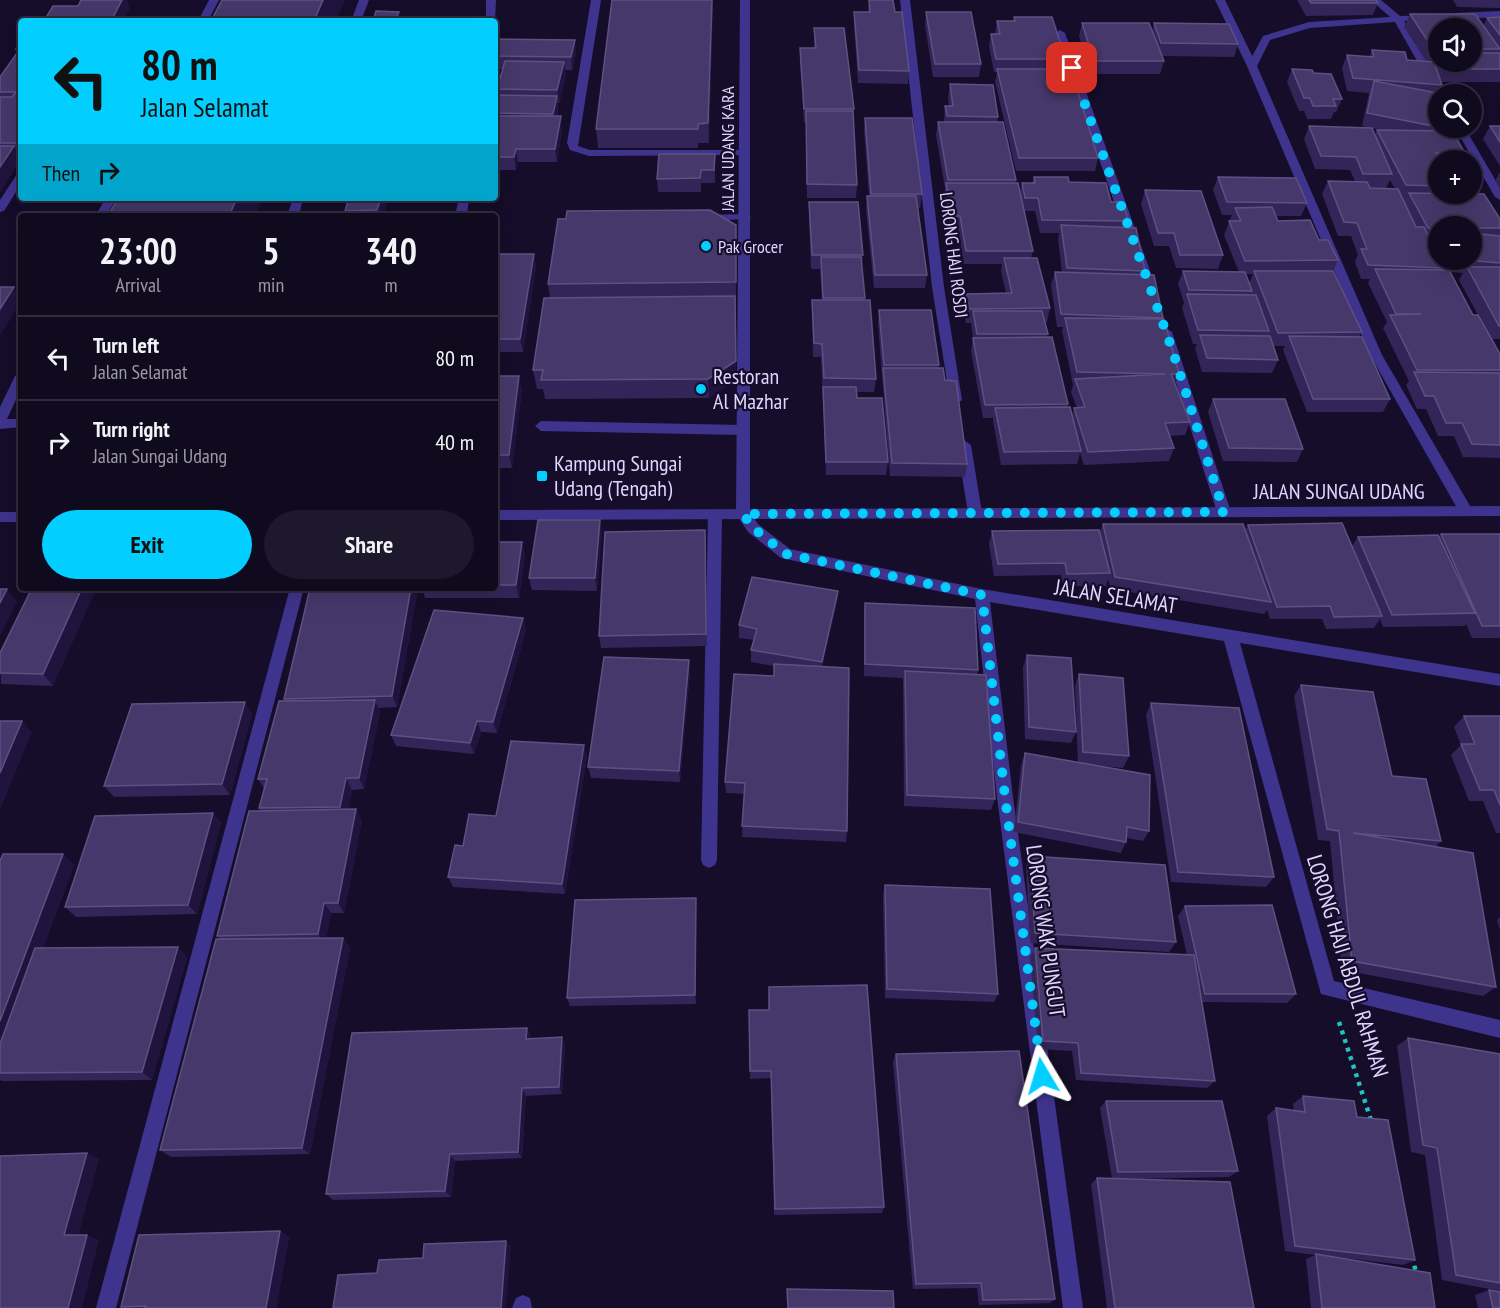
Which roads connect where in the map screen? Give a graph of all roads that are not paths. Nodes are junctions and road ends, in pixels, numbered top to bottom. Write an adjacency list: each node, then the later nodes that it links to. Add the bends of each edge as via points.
1 (214, 0): 10 (street)
2 (364, 0): 11 (street)
3 (491, 0): 12 (street)
4 (596, 0): 18 (street, via 574,148 589,153)
5 (745, 0): 18 (street, JALAN UDANG KARA)
6 (905, 0): 25 (street, LORONG HAJI ROSDI, via 938,287)
7 (1220, 0): 15 (street)
8 (1376, 0): 13 (street)
9 (1500, 14): 13 (street)
10 (205, 18)
11 (357, 18)
12 (490, 18)
13 (1398, 18): 15 (street, via 1309,25 1266,38); 16 (street)
14 (1060, 33): 33 (street, via 1159,311)
15 (1252, 66): 31 (street, via 1376,355)
16 (1435, 84)
17 (1466, 138): 20 (street)
18 (746, 153): 22 (street, JALAN UDANG KARA)
19 (18, 181): 21 (street)
20 (1500, 197)
21 (0, 209)
22 (745, 217): 23 (street); 29 (street, JALAN UDANG KARA)
23 (688, 219)
24 (18, 383): 26 (street)
25 (958, 411)
26 (0, 422): 27 (street)
27 (18, 423)
28 (541, 426): 29 (street)
29 (743, 430): 36 (street, JALAN UDANG KARA)
30 (962, 434): 34 (street)
31 (1466, 511): 32 (street, JALAN SUNGAI UDANG); 33 (street, JALAN SUNGAI UDANG)
32 (1500, 511)
33 (1224, 512): 34 (street, JALAN SUNGAI UDANG)
34 (975, 513): 36 (street, JALAN SUNGAI UDANG)
35 (715, 514): 36 (street, JALAN SUNGAI UDANG); 37 (street, JALAN SUNGAI UDANG); 44 (street)
36 (743, 514): 41 (street, JALAN SELAMAT, via 753,528 786,554)
37 (498, 515)
38 (0, 517): 39 (street)
39 (18, 517)
40 (296, 591): 46 (street)
41 (982, 595): 42 (street, JALAN SELAMAT); 47 (street, LORONG WAK PUNGUT)
42 (1230, 635): 43 (street, JALAN SELAMAT); 45 (street, LORONG HAJI ABDUL RAHMAN, via 1327,988)
43 (1500, 680)
44 (709, 860)
45 (1500, 1029)
46 (106, 1308)
47 (1073, 1308)

